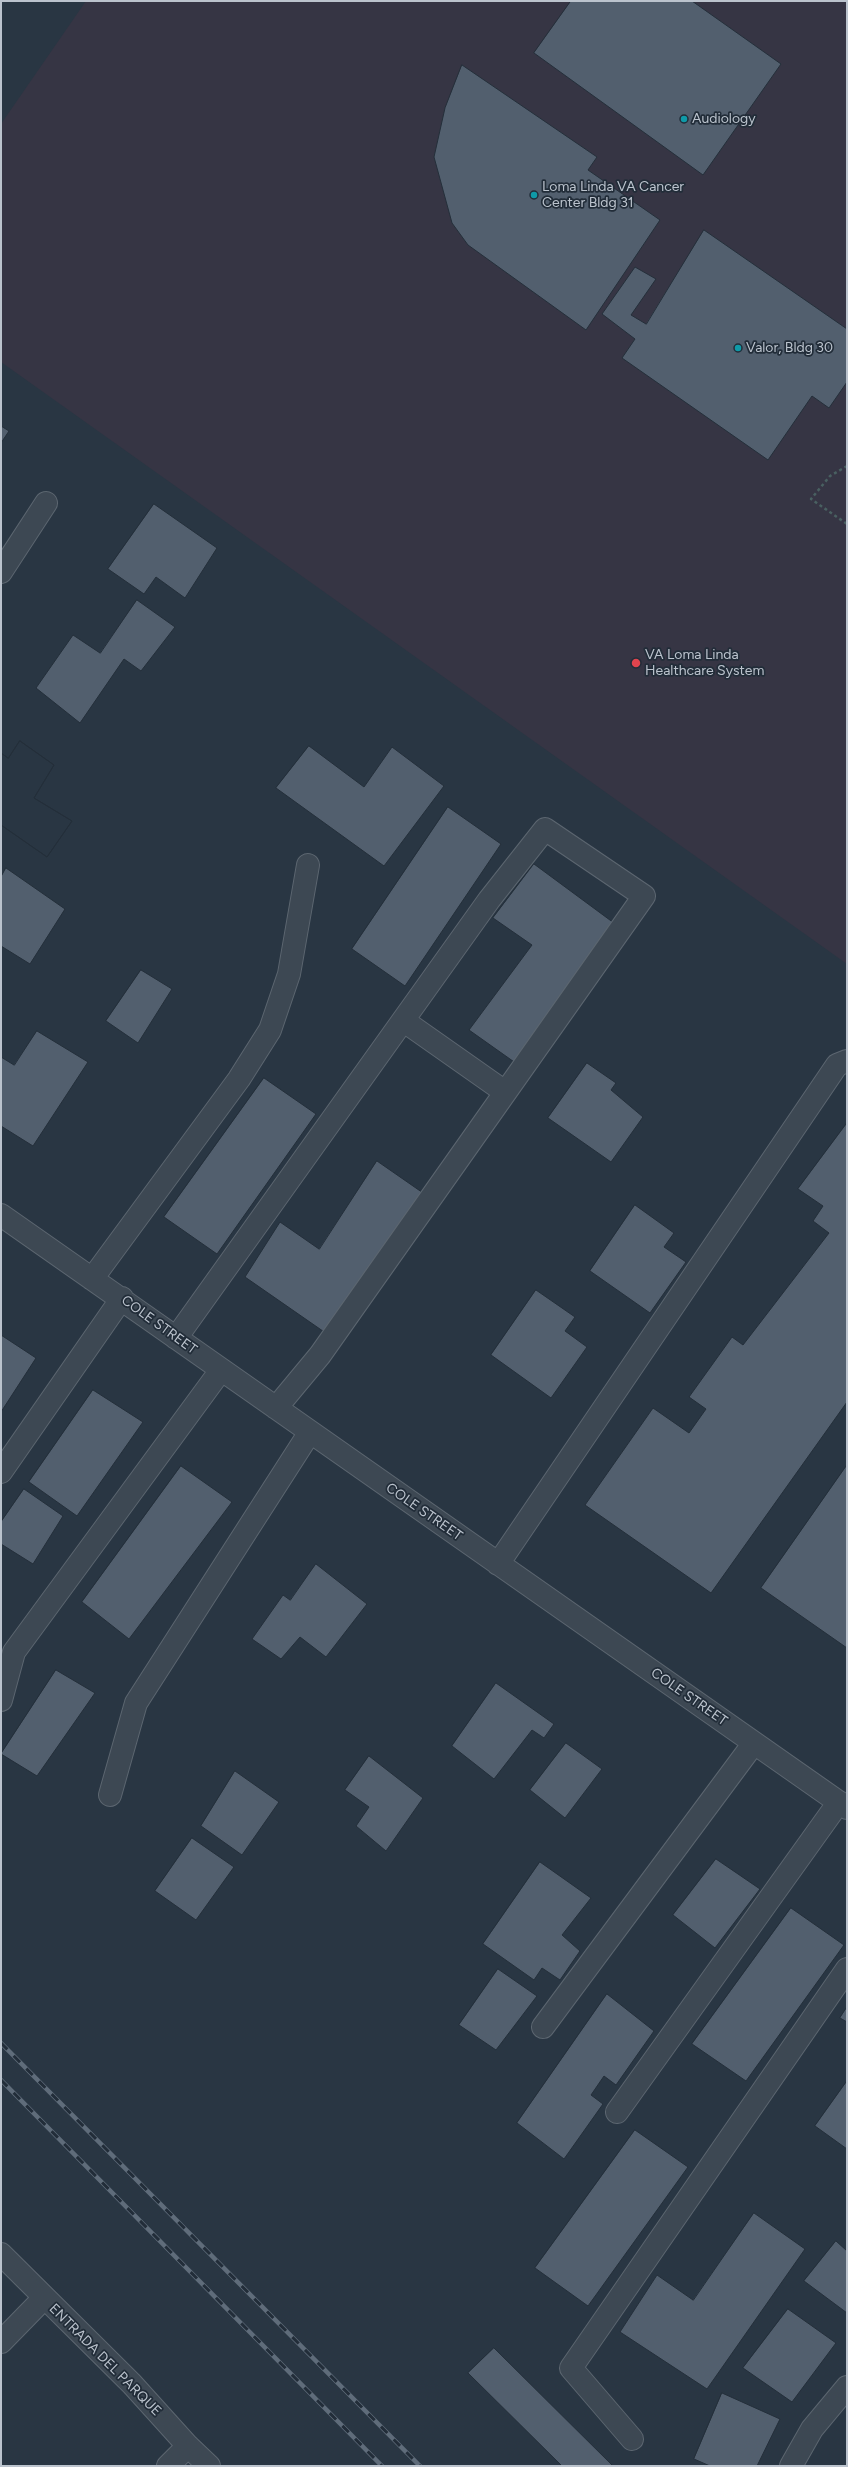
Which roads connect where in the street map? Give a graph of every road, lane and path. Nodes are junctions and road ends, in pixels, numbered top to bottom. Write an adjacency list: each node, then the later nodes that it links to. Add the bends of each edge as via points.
1 (847, 466): 3 (path, via 830,476 811,499)
2 (46, 504): 4 (street)
3 (847, 524)
4 (1, 572)
5 (308, 865): 10 (street, via 289,974 270,1030 239,1079)
6 (404, 1021): 8 (street); 8 (street, via 489,900 545,829 644,896); 12 (street)
7 (847, 1061): 17 (street, via 837,1065)
8 (505, 1092): 14 (street, via 320,1355)
9 (1, 1215): 10 (street, COLE STREET)
10 (92, 1279): 11 (street, COLE STREET)
11 (122, 1298): 12 (street, COLE STREET); 16 (street)
12 (176, 1338): 13 (street, COLE STREET)
13 (221, 1370): 14 (street, COLE STREET); 18 (street, via 14,1652)
14 (276, 1408): 15 (street, COLE STREET)
15 (310, 1432): 17 (street, COLE STREET); 20 (street, via 136,1702)
16 (1, 1472)
17 (498, 1564): 19 (street, COLE STREET)
18 (1, 1700)
19 (754, 1743): 21 (street, COLE STREET); 23 (street)
20 (110, 1795)
21 (843, 1805): 24 (street)
22 (847, 1969): 29 (street, via 571,2368)
23 (543, 2027)
24 (617, 2112)
25 (1, 2254): 26 (street, ENTRADA DEL PARQUE)
26 (44, 2298): 27 (street); 30 (street, ENTRADA DEL PARQUE, via 132,2384)
27 (1, 2342)
28 (847, 2387): 33 (street, via 812,2429)
29 (632, 2439)
30 (188, 2446): 31 (street); 32 (street, ENTRADA DEL PARQUE)
31 (168, 2466)
32 (209, 2466)
33 (791, 2466)

